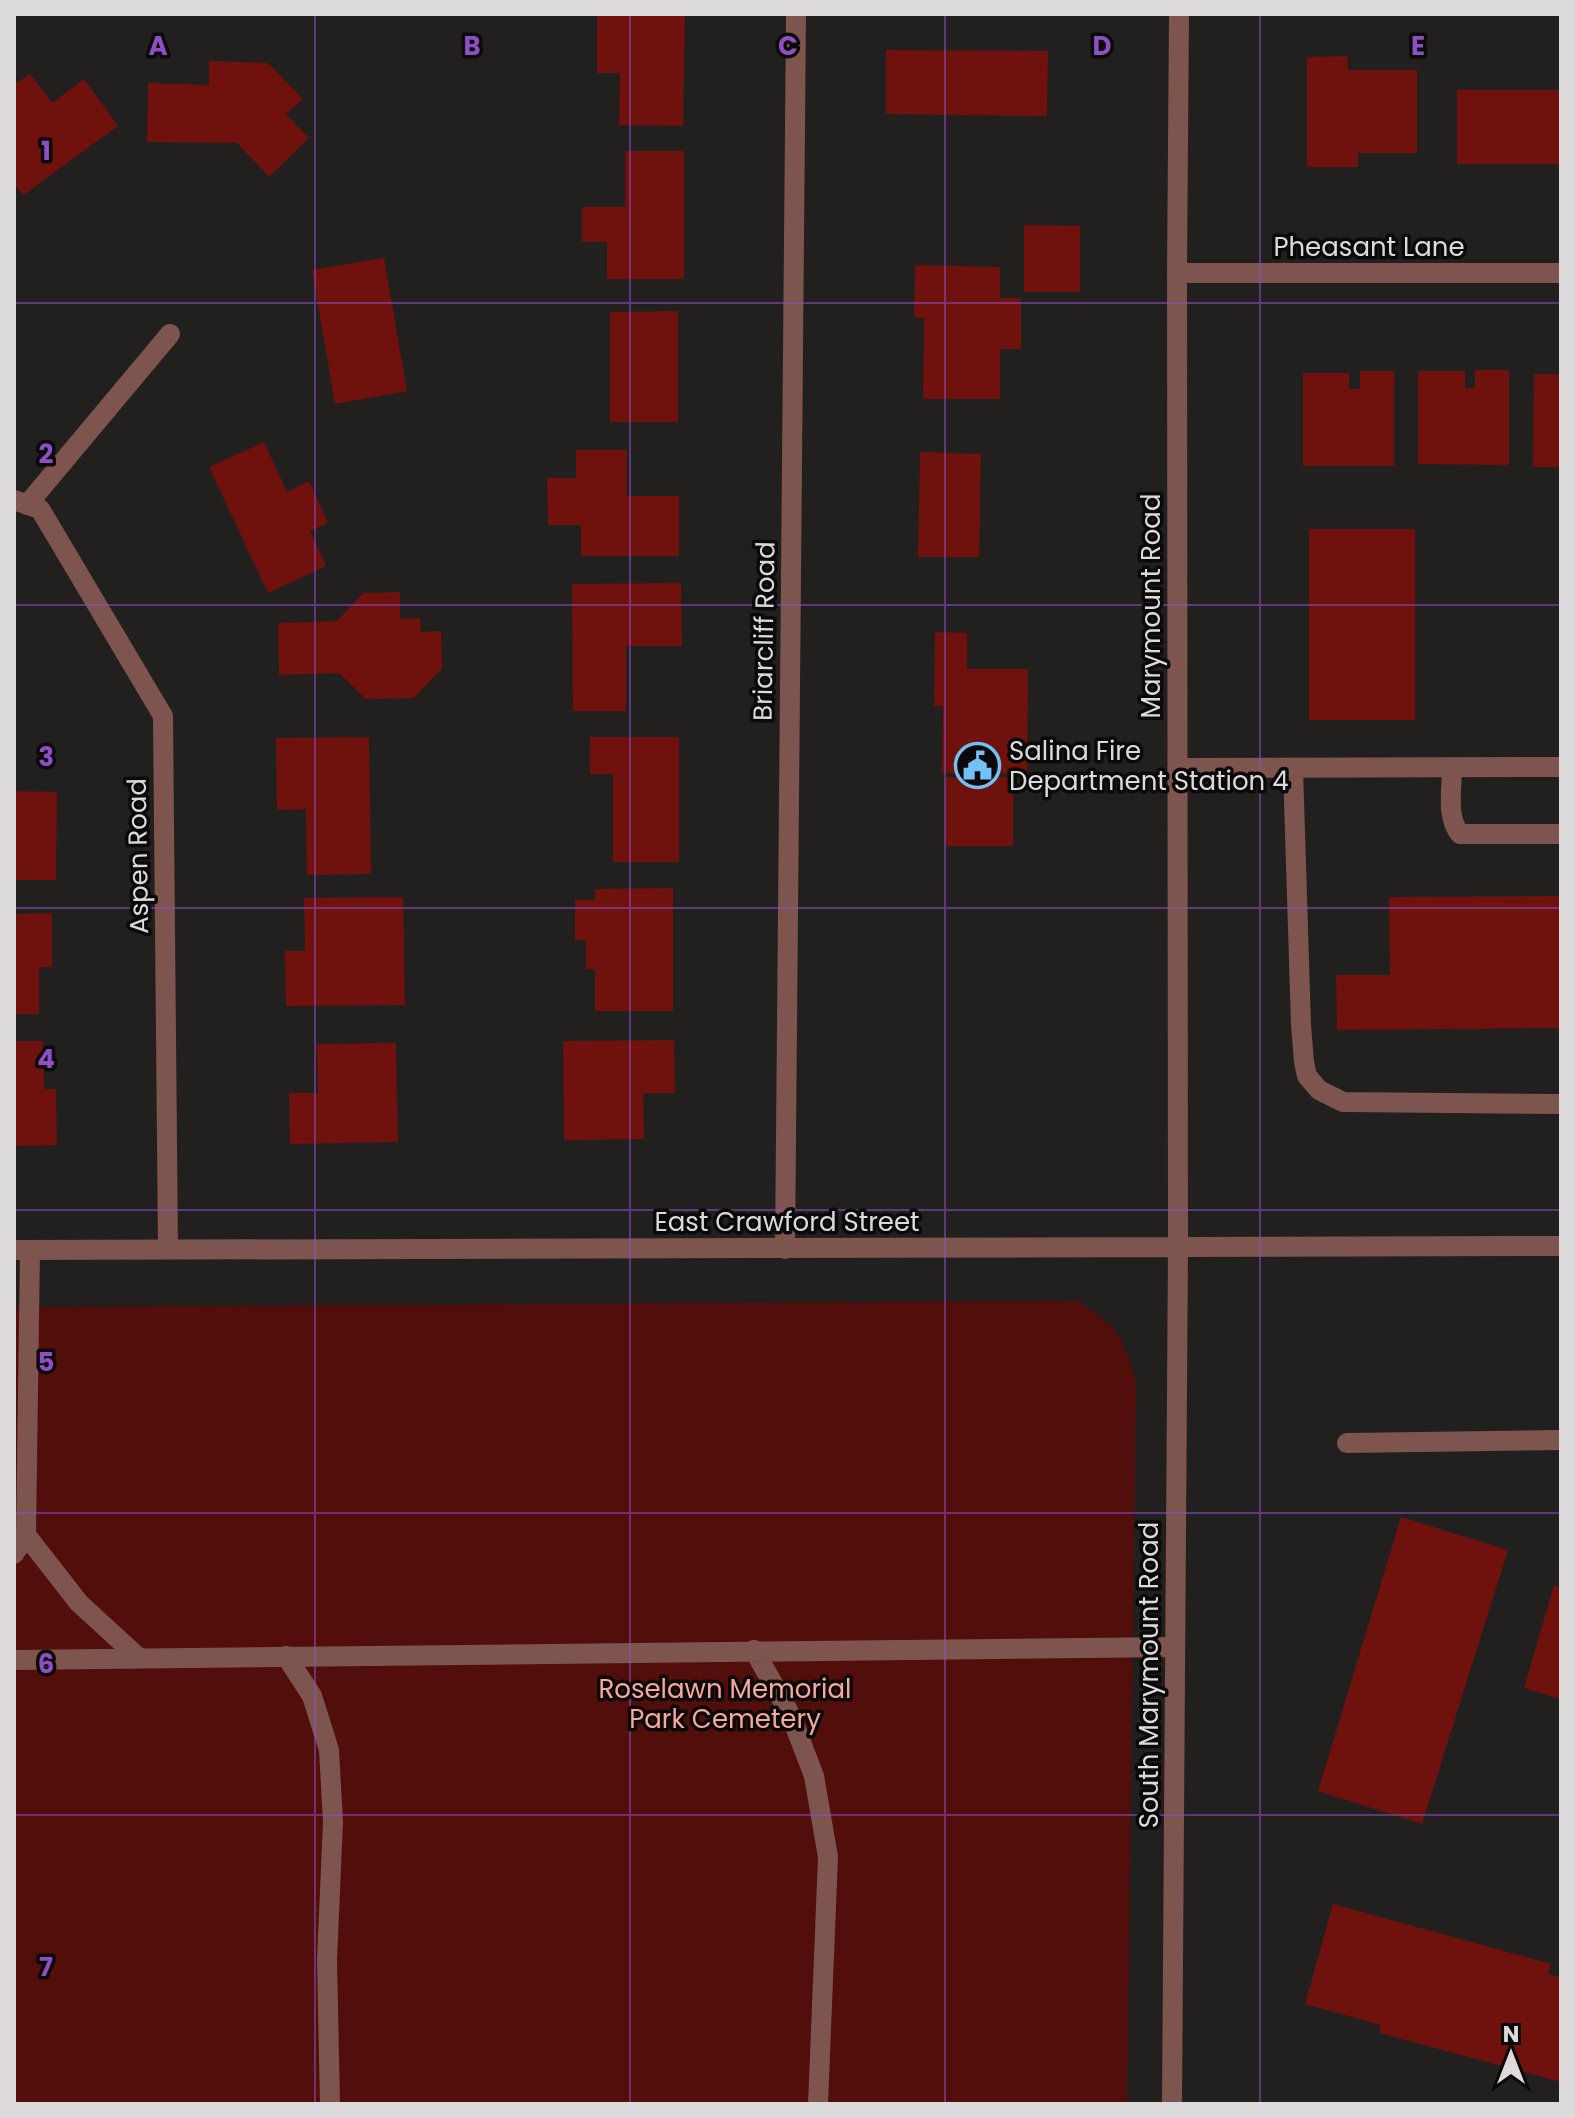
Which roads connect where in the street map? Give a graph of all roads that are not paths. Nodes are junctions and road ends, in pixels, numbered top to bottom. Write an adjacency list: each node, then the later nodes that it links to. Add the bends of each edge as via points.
1 (796, 14): 16 (street, Briarcliff Road)
2 (1179, 14): 3 (street, Marymount Road)
3 (1177, 273): 4 (street, Pheasant Lane); 9 (street, Marymount Road)
4 (1561, 273)
5 (170, 334): 6 (street, Aspen Road)
6 (21, 502): 15 (street, Aspen Road, via 40,509 163,716)
7 (1452, 767): 8 (street); 10 (street); 11 (street, via 1452,818 1460,834)
8 (1561, 767)
9 (1178, 768): 10 (street); 14 (street, Marymount Road)
10 (1293, 768): 12 (street, via 1307,1076 1319,1090 1343,1102)
11 (1561, 834)
12 (1561, 1104)
13 (1561, 1246): 14 (street, East Crawford Street)
14 (1178, 1247): 16 (street, East Crawford Street); 22 (street, South Marymount Road)
15 (168, 1249): 16 (street, East Crawford Street); 17 (street, East Crawford Street)
16 (785, 1249)
17 (22, 1250): 20 (street)
18 (1561, 1440): 19 (street)
19 (1347, 1443)
20 (26, 1535): 21 (street); 25 (street, via 79,1603)
21 (14, 1554)
22 (1175, 1647): 23 (street); 29 (street, South Marymount Road)
23 (754, 1650): 24 (street); 28 (street, via 791,1716 814,1776 828,1857)
24 (286, 1656): 25 (street); 27 (street, via 312,1696 329,1750)
25 (139, 1658): 26 (street)
26 (14, 1660)
27 (330, 2104)
28 (818, 2104)
29 (1172, 2104)

